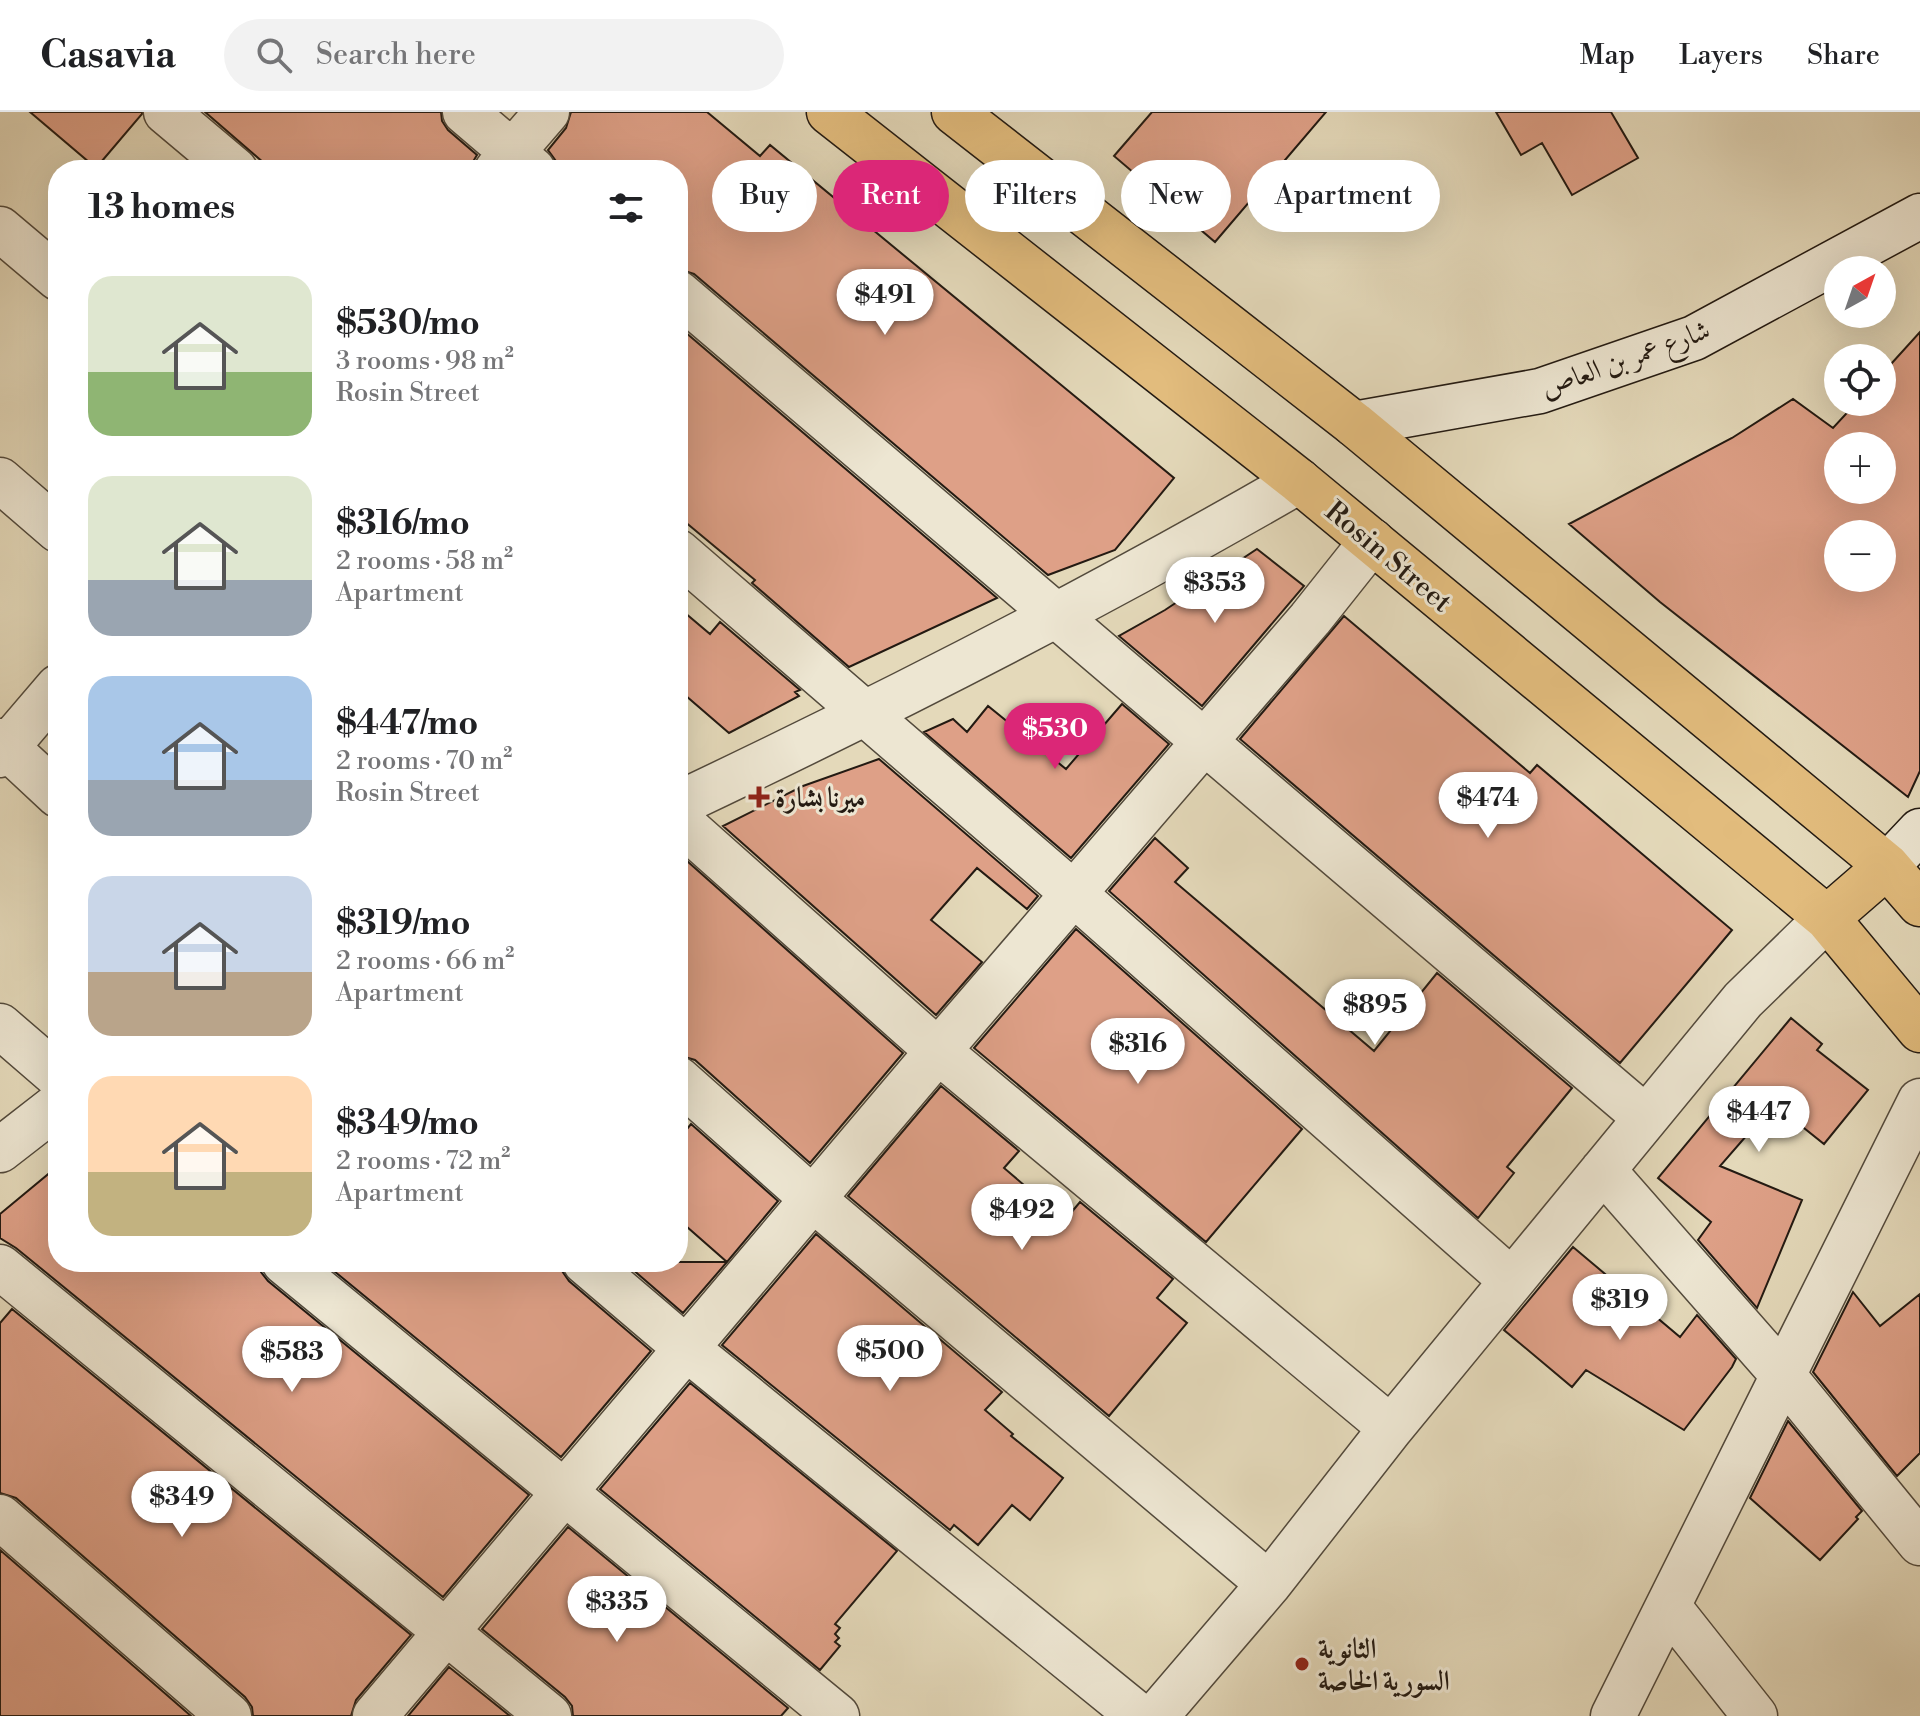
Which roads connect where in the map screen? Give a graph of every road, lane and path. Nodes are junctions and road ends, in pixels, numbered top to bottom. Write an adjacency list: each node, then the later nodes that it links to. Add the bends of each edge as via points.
1 (166, 112): 6 (street)
2 (465, 112): 7 (street)
3 (547, 112): 8 (street)
4 (829, 112): 15 (main road, Rosin Street)
5 (954, 112): 13 (main road)
6 (223, 160)
7 (510, 160)
8 (517, 160)
9 (1920, 216): 13 (street, شارع عمر بن العاص, via 1694,338 1540,391)
10 (0, 229): 11 (street)
11 (48, 270)
12 (688, 302): 19 (street)
13 (1354, 424): 28 (main road)
14 (0, 480): 16 (street)
15 (1299, 481): 17 (main road, Rosin Street); 19 (street)
16 (48, 521)
17 (1372, 541): 22 (street); 31 (main road, Rosin Street)
18 (688, 561): 21 (street)
19 (1055, 615): 21 (street); 22 (street)
20 (48, 698): 23 (street)
21 (865, 715): 25 (street); 29 (street)
22 (1203, 741): 29 (street); 39 (street)
23 (2, 748): 24 (street)
24 (48, 787)
25 (688, 799)
26 (688, 829): 34 (street)
27 (1920, 831): 28 (street)
28 (1887, 866): 30 (main road); 31 (main road)
29 (1073, 893): 34 (street); 46 (street)
30 (1920, 904)
31 (1827, 918): 33 (main road, Rosin Street); 39 (street, via 1743,1000)
32 (0, 1026): 35 (street)
33 (1920, 1030)
34 (938, 1051): 42 (street); 49 (street)
35 (48, 1067)
36 (688, 1088): 42 (street)
37 (1920, 1101): 48 (street)
38 (48, 1113): 40 (street)
39 (1646, 1118): 41 (street)
40 (0, 1150)
41 (1603, 1170): 46 (street); 48 (street)
42 (814, 1200): 47 (street); 53 (street)
43 (0, 1267): 55 (street)
44 (296, 1272): 50 (street)
45 (597, 1272): 47 (street)
46 (1512, 1281): 49 (street)
47 (686, 1348): 50 (street); 60 (street)
48 (1782, 1374): 52 (street); 54 (street)
49 (1391, 1428): 53 (street)
50 (564, 1492): 55 (street); 59 (street)
51 (0, 1517): 56 (street)
52 (1920, 1543)
53 (1269, 1584): 61 (street)
54 (1668, 1606): 62 (street); 63 (street)
55 (448, 1632): 57 (street); 58 (street)
56 (229, 1716)
57 (375, 1716)
58 (549, 1716)
59 (837, 1716)
60 (1139, 1716)
61 (1156, 1716)
62 (1613, 1716)
63 (1755, 1716)

